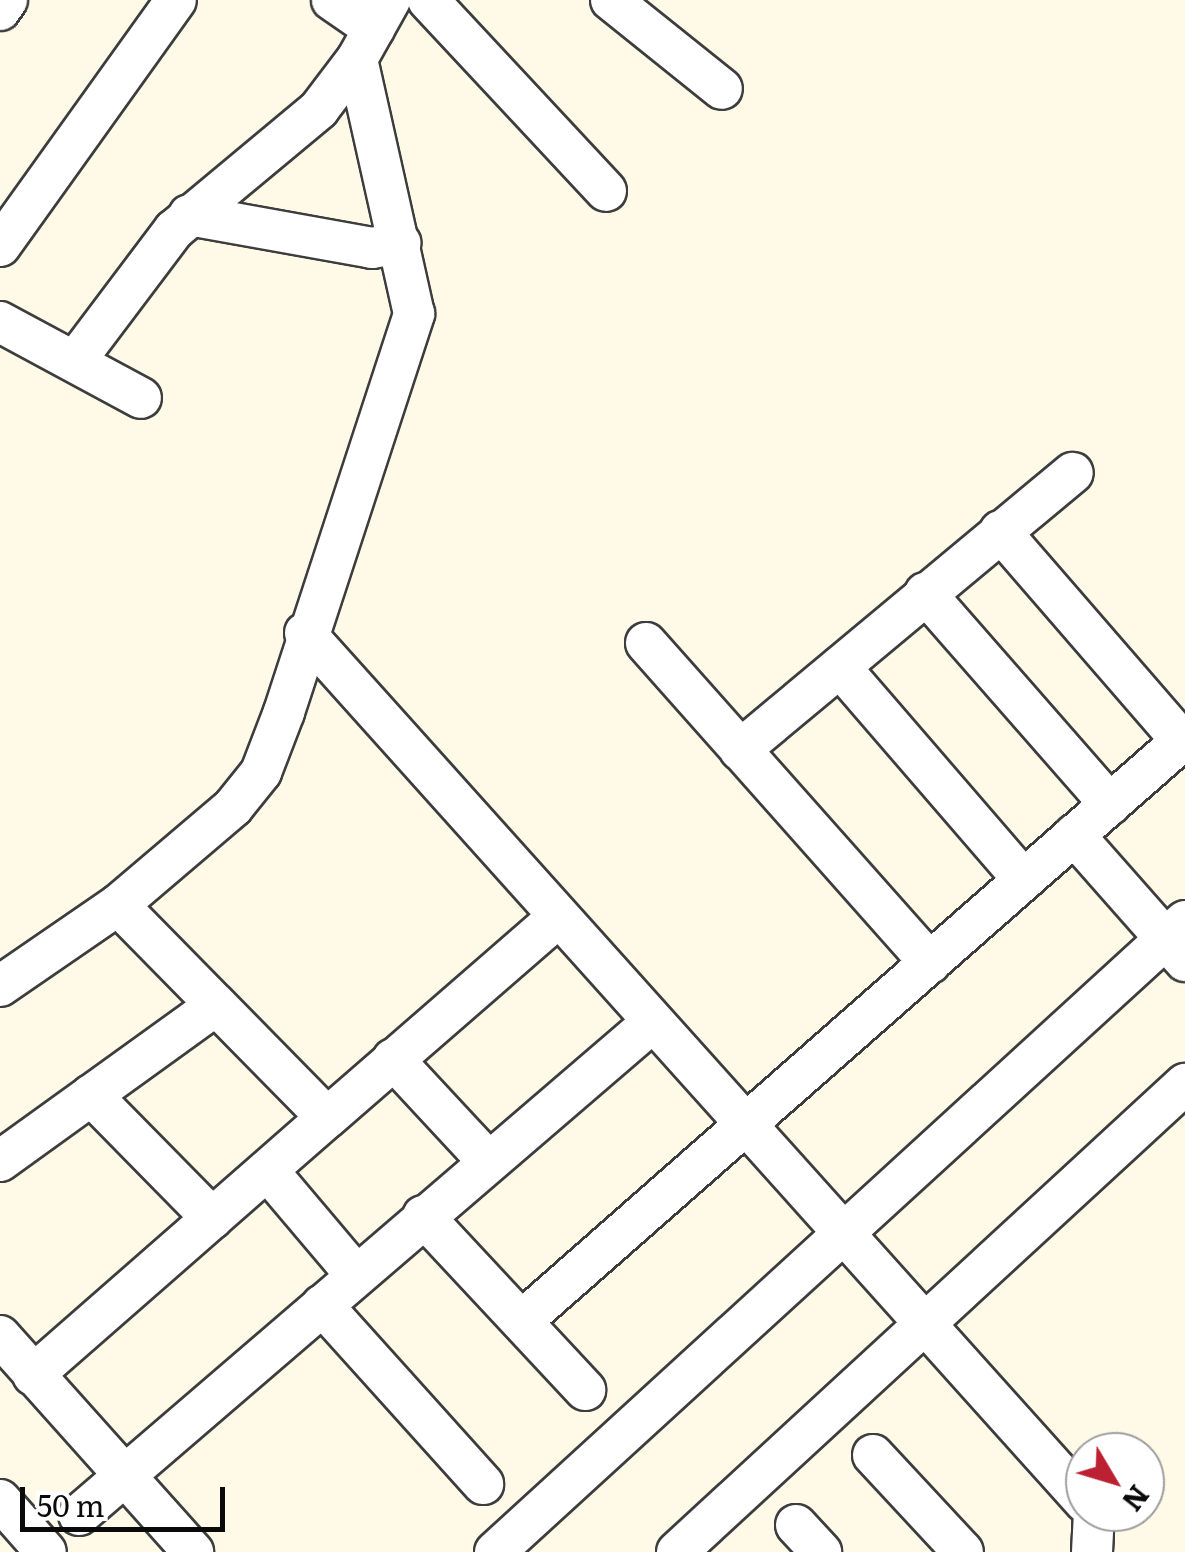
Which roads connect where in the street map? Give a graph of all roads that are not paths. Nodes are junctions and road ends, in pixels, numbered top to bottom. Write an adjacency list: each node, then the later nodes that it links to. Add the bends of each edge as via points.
1 (7, 0): 6 (street)
2 (176, 0): 12 (street)
3 (332, 0): 7 (street)
4 (428, 0): 9 (street)
5 (611, 0): 8 (street)
6 (0, 10)
7 (374, 29): 10 (street, via 320,109); 11 (street)
8 (722, 89)
9 (606, 191)
10 (189, 215): 11 (street, via 372,248); 14 (street)
11 (402, 243): 19 (street, via 414,314)
12 (0, 246)
13 (0, 322): 14 (street)
14 (76, 360): 15 (street)
15 (142, 398)
16 (1073, 473): 17 (street)
17 (1000, 531): 18 (street); 22 (street)
18 (925, 594): 21 (street); 24 (street)
19 (305, 633): 27 (street, via 260,772); 28 (street)
20 (646, 644): 23 (street)
21 (840, 667): 23 (street); 26 (street)
22 (1184, 740): 24 (street)
23 (740, 750): 30 (street)
24 (1110, 804): 25 (street)
25 (1074, 836): 26 (street); 29 (street)
26 (1024, 880): 30 (street)
27 (118, 905): 31 (street); 32 (street)
28 (557, 918): 33 (street); 34 (street)
29 (1179, 940): 44 (street)
30 (930, 964): 38 (street)
31 (0, 986)
32 (216, 1004): 36 (street); 37 (street)
33 (649, 1025): 38 (street); 39 (street)
34 (393, 1059): 37 (street); 39 (street)
35 (1185, 1084): 48 (street)
36 (91, 1095): 40 (street); 43 (street)
37 (327, 1118): 41 (street)
38 (740, 1127): 44 (street); 47 (street)
39 (487, 1160): 42 (street)
40 (0, 1161)
41 (268, 1171): 43 (street); 45 (street)
42 (424, 1216): 45 (street); 47 (street)
43 (212, 1218): 50 (street)
44 (838, 1235): 48 (street); 60 (street)
45 (356, 1275): 46 (street)
46 (322, 1304): 53 (street); 55 (street)
47 (523, 1320): 51 (street)
48 (922, 1326): 54 (street); 61 (street)
49 (0, 1336): 50 (street)
50 (33, 1375): 53 (street)
51 (585, 1390)
52 (873, 1455): 62 (street)
53 (126, 1475): 57 (street); 59 (street)
54 (1065, 1480)
55 (483, 1484)
56 (0, 1500): 58 (street)
57 (79, 1515)
58 (46, 1552)
59 (193, 1552)
60 (495, 1552)
61 (677, 1552)
62 (963, 1552)

